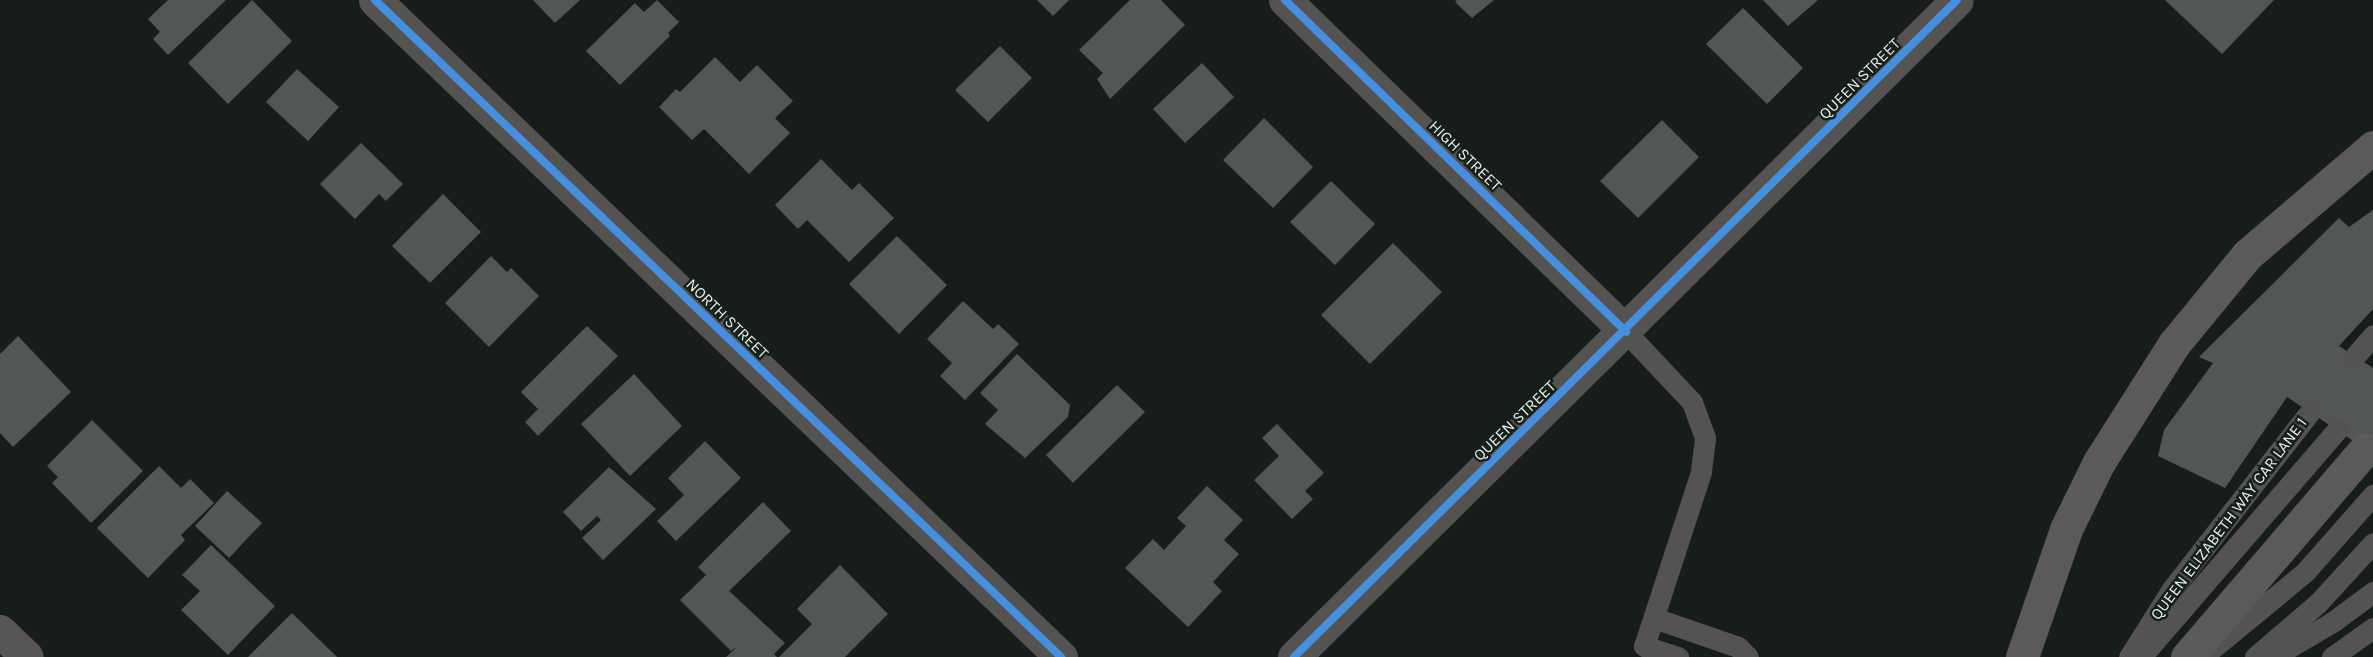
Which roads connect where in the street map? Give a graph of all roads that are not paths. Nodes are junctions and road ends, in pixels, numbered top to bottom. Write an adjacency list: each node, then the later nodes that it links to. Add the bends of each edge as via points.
1 (375, 0): 19 (street, NORTH STREET)
2 (1285, 0): 5 (street, HIGH STREET)
3 (1958, 0): 5 (street, QUEEN STREET)
4 (2373, 147): 23 (highway, via 2247,255 2174,344 2100,462 2066,528)
5 (1626, 332): 14 (lane, via 1692,402 1705,438 1701,472); 20 (street, QUEEN STREET)
6 (2373, 335): 7 (lane)
7 (2355, 356)
8 (2310, 412): 24 (lane, QUEEN ELIZABETH WAY CAR LANE 1, via 2172,589)
9 (2338, 429): 25 (lane)
10 (2365, 449): 26 (highway)
11 (2373, 495): 27 (lane, via 2305,572)
12 (2373, 543): 28 (lane, via 2318,603)
13 (2373, 592): 29 (lane, via 2334,621)
14 (1654, 618): 21 (lane, via 1644,646); 22 (lane, via 1738,647)
15 (2373, 628): 30 (lane)
16 (0, 631): 18 (main road)
17 (2373, 640): 31 (lane)
18 (27, 657)
19 (1060, 657)
20 (1294, 657)
21 (1678, 657)
22 (1748, 657)
23 (2022, 657)
24 (2128, 657)
25 (2141, 657)
26 (2187, 657)
27 (2202, 657)
28 (2255, 657)
29 (2273, 657)
30 (2332, 657)
31 (2341, 657)

